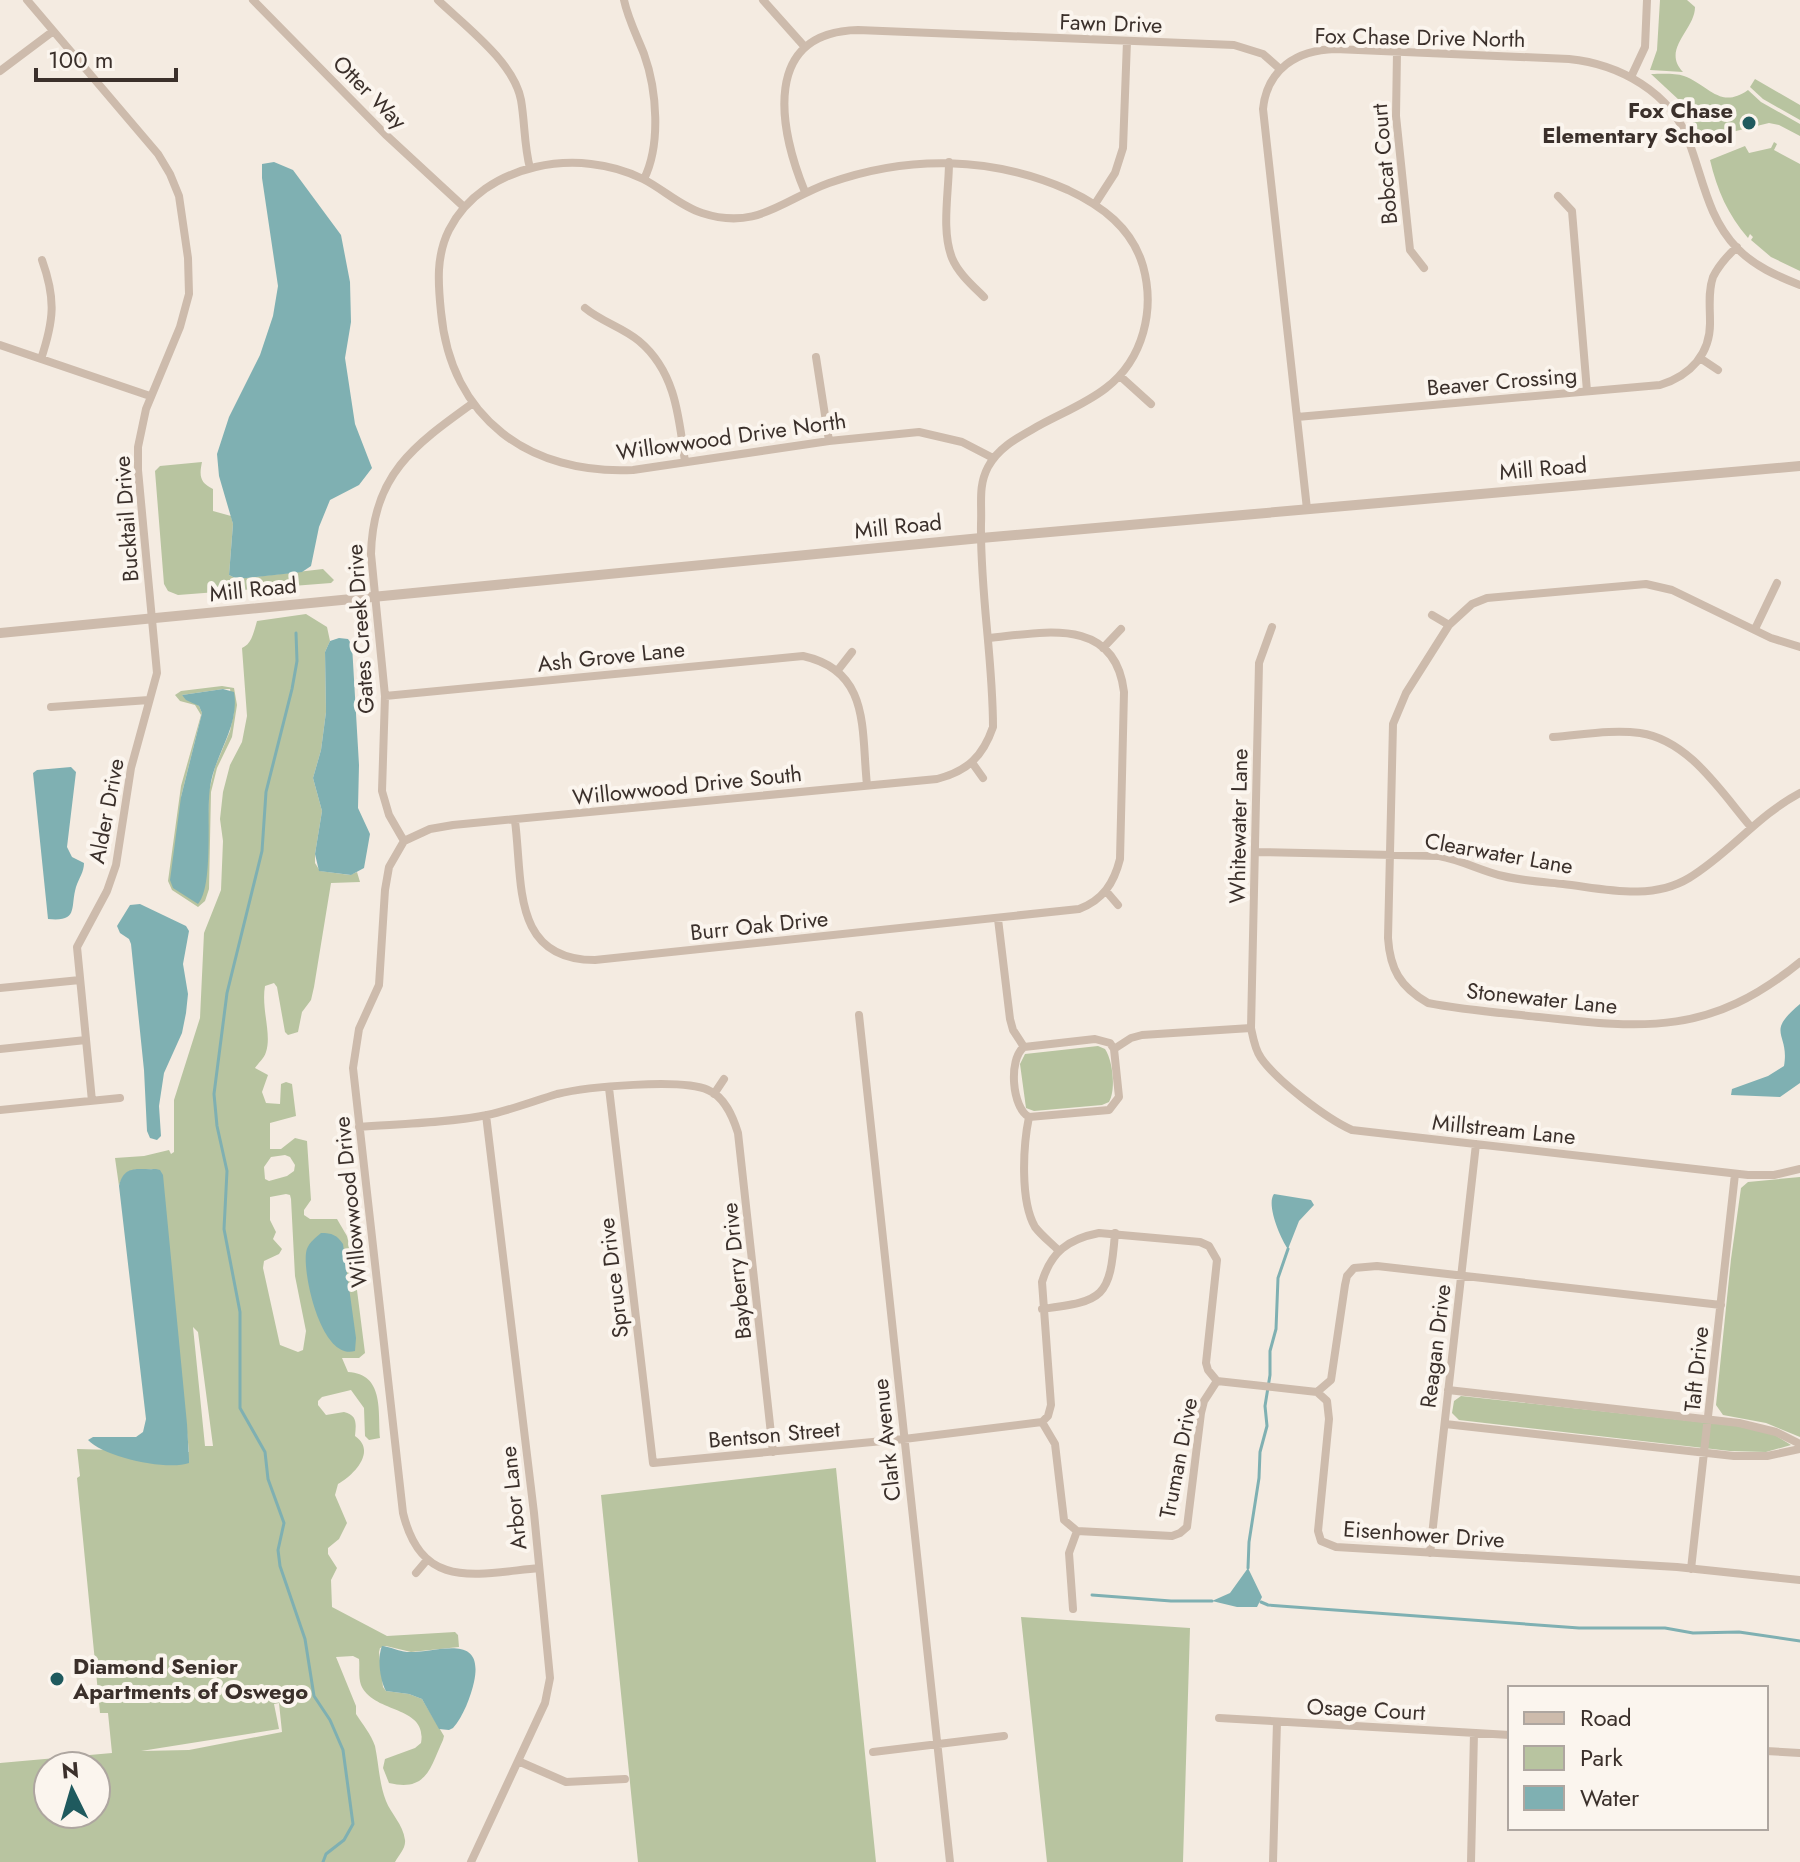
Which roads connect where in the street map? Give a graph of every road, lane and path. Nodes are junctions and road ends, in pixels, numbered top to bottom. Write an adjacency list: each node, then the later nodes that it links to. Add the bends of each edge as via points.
1 (27, 0): 7 (street, Bucktail Drive)
2 (253, 0): 20 (street, Otter Way)
3 (438, 0): 15 (street, via 515,82)
4 (624, 0): 16 (street, via 645,57 655,122 654,152)
5 (763, 0): 9 (street)
6 (1647, 0): 13 (street, via 1645,47)
7 (52, 32): 12 (street); 34 (street, Bucktail Drive, via 158,154 179,196 189,294)
8 (1127, 41): 9 (street, Fawn Drive, via 858,30 827,34); 11 (street, Fawn Drive, via 1234,45 1263,54); 19 (street, via 1123,148 1115,173)
9 (804, 46): 17 (street, via 784,87 790,146)
10 (1397, 52): 11 (street, Fox Chase Drive North, via 1312,51); 13 (street, Fox Chase Drive North, via 1569,59); 23 (street, Bobcat Court, via 1395,107 1410,250)
11 (1280, 69): 37 (street, via 1266,91 1263,114)
12 (0, 71)
13 (1631, 77): 21 (street, Fox Chase Drive North, via 1676,116 1707,199)
14 (949, 162): 17 (street, Willowwood Drive North, via 891,166); 19 (street, Willowwood Drive North, via 1035,177); 25 (street, via 947,227 952,259)
15 (530, 168): 16 (street, Willowwood Drive North, via 592,164); 20 (street, Willowwood Drive North, via 498,182)
16 (644, 179): 17 (street, Willowwood Drive North, via 700,212 728,219 777,209)
17 (805, 192)
18 (1558, 196): 33 (street, via 1572,211)
19 (1095, 204): 32 (street, Willowwood Drive North, via 1123,228 1147,280 1143,336)
20 (464, 207): 35 (street, Willowwood Drive North, via 444,241 438,283 447,347)
21 (1737, 247): 24 (street, Fox Chase Drive North, via 1756,264); 29 (street, via 1713,279 1709,334)
22 (42, 260): 30 (street, via 53,314)
23 (1424, 268)
24 (1800, 285)
25 (984, 297)
26 (585, 308): 40 (street, via 638,340 664,370 677,404)
27 (0, 345): 30 (street)
28 (816, 357): 38 (street)
29 (1700, 358): 31 (street); 33 (street, Beaver Crossing, via 1672,382)
30 (41, 359): 34 (street)
31 (1718, 370)
32 (1120, 376): 36 (street); 39 (street, Willowwood Drive North, via 1007,444)
33 (1587, 391): 37 (street, Beaver Crossing)
34 (150, 396): 47 (street, Bucktail Drive, via 141,426 138,470)
35 (473, 403): 40 (street, Willowwood Drive North, via 523,447 570,467 600,472); 45 (street, Gates Creek Drive, via 416,445 388,481 372,535)
36 (1151, 404)
37 (1297, 417): 42 (street)
38 (829, 441): 39 (street, Willowwood Drive North, via 919,432 962,442); 40 (street, Willowwood Drive North)
39 (993, 458): 43 (street, via 980,493)
40 (685, 462)
41 (1800, 466): 42 (street, Mill Road)
42 (1307, 509): 43 (street, Mill Road)
43 (981, 538): 45 (street, Mill Road); 53 (street)
44 (1777, 583): 51 (street)
45 (376, 596): 47 (street, Mill Road); 58 (street, Gates Creek Drive)
46 (1432, 615): 48 (street)
47 (152, 618): 52 (street, Mill Road); 59 (street, Alder Drive, via 157,673)
48 (1449, 625): 51 (street, Stonewater Lane, via 1487,598 1646,584 1672,590); 70 (street, Stonewater Lane, via 1393,724)
49 (1272, 627): 69 (street, Whitewater Lane, via 1259,663)
50 (1121, 629): 55 (street)
51 (1755, 629): 54 (street, Stonewater Lane)
52 (0, 633)
53 (988, 638): 55 (street, via 1068,633); 62 (street, via 993,727)
54 (1800, 647)
55 (1103, 648): 71 (street, via 1119,672 1124,692 1120,859)
56 (852, 652): 57 (street)
57 (838, 670): 58 (street, Ash Grove Lane, via 823,661 793,656); 64 (street, via 857,699)
58 (385, 696): 68 (street, Gates Creek Drive, via 384,801)
59 (149, 700): 60 (street); 75 (street, Alder Drive, via 131,768 116,865 77,947)
60 (51, 707)
61 (1553, 737): 67 (street, via 1616,732 1661,738 1695,762)
62 (973, 764): 63 (street); 64 (street, Willowwood Drive South, via 937,779)
63 (983, 778)
64 (867, 785): 66 (street, Willowwood Drive South)
65 (1800, 793): 67 (street, Clearwater Lane)
66 (515, 821): 68 (street, Willowwood Drive South, via 443,826); 73 (street, Burr Oak Drive, via 528,922 556,954 575,960)
67 (1751, 827): 70 (street, Clearwater Lane, via 1687,880 1646,891 1522,880 1439,856)
68 (404, 841): 91 (street, Willowwood Drive, via 389,867 385,890 379,985 353,1055)
69 (1256, 852): 70 (street, Clearwater Lane); 78 (street, Whitewater Lane)
70 (1389, 855): 74 (street, Stonewater Lane, via 1389,960 1397,978 1428,1003 1610,1025 1658,1025 1741,1003)
71 (1106, 891): 72 (street); 73 (street, Burr Oak Drive, via 1071,912)
72 (1118, 905)
73 (998, 919): 80 (street, via 1010,1019)
74 (1800, 962)
75 (80, 980): 76 (street); 79 (street, Alder Drive)
76 (0, 988)
77 (859, 1015): 106 (street, Clark Avenue)
78 (1251, 1028): 82 (street, via 1142,1035); 92 (street, Millstream Lane, via 1259,1057 1337,1124)
79 (86, 1040): 81 (street); 87 (street, Alder Drive)
80 (1024, 1047): 82 (street, via 1095,1039); 90 (street, via 1014,1064 1018,1106)
81 (0, 1049)
82 (1114, 1049): 90 (street, via 1119,1097 1109,1110)
83 (724, 1079): 85 (street)
84 (609, 1088): 85 (street, via 686,1083); 89 (street, via 561,1093); 110 (street, Spruce Drive)
85 (714, 1094): 108 (street, Bayberry Drive, via 732,1114 738,1133)
86 (120, 1098): 87 (street)
87 (92, 1101): 88 (street)
88 (0, 1110)
89 (486, 1115): 91 (street); 114 (street, Arbor Lane)
90 (1029, 1117): 96 (street, via 1024,1157 1031,1216)
91 (359, 1127): 113 (street, Willowwood Drive, via 403,1513 411,1538)
92 (1476, 1144): 94 (street, Millstream Lane); 97 (street, Reagan Drive)
93 (1800, 1169): 94 (street, Millstream Lane)
94 (1735, 1174): 98 (street, Taft Drive)
95 (1115, 1233): 96 (street, Truman Drive, via 1085,1235); 99 (street, via 1112,1269 1100,1293 1074,1306); 100 (street, Truman Drive, via 1200,1242 1215,1252 1206,1363)
96 (1058, 1250): 99 (street, via 1042,1282)
97 (1462, 1276): 98 (street); 101 (street, Reagan Drive); 102 (street, via 1354,1268 1345,1285 1331,1380)
98 (1721, 1305): 103 (street, Taft Drive)
99 (1042, 1309): 104 (street, via 1051,1405)
100 (1217, 1381): 102 (street); 111 (street, Truman Drive, via 1201,1413 1187,1527 1172,1536)
101 (1448, 1390): 103 (street); 105 (street, Reagan Drive)
102 (1317, 1392): 112 (street, Eisenhower Drive, via 1327,1401 1329,1419 1318,1521 1321,1541 1336,1547)
103 (1709, 1419): 107 (street, via 1758,1426); 109 (street, Taft Drive)
104 (1042, 1422): 106 (street, Bentson Street); 111 (street, via 1055,1444 1064,1520)
105 (1445, 1424): 109 (street); 112 (street, Reagan Drive)
106 (904, 1439): 108 (street, Bentson Street); 124 (street, Clark Avenue)
107 (1800, 1446): 109 (street, via 1752,1457)
108 (773, 1452): 110 (street, Bentson Street)
109 (1705, 1453): 115 (street, Taft Drive)
110 (653, 1463)
111 (1077, 1531): 118 (street, via 1069,1553)
112 (1430, 1553): 115 (street, Eisenhower Drive)
113 (427, 1560): 114 (street, via 442,1569 471,1574); 116 (street)
114 (539, 1568): 128 (street, Arbor Lane, via 550,1678 545,1703)
115 (1691, 1569): 117 (street, Eisenhower Drive)
116 (416, 1573)
117 (1800, 1580)
118 (1073, 1609)
119 (1219, 1718): 120 (street, Osage Court)
120 (1277, 1722): 121 (street, Osage Court); 132 (street)
121 (1474, 1733): 122 (street, Osage Court); 133 (street)
122 (1508, 1735)
123 (1004, 1736): 124 (street)
124 (938, 1743): 126 (street); 131 (street, Clark Avenue)
125 (1768, 1751): 127 (street)
126 (873, 1752)
127 (1800, 1753)
128 (518, 1761): 129 (street, via 566,1782); 130 (street, Arbor Lane)
129 (625, 1779)
130 (471, 1862)
131 (950, 1862)
132 (1273, 1862)
133 (1471, 1862)

